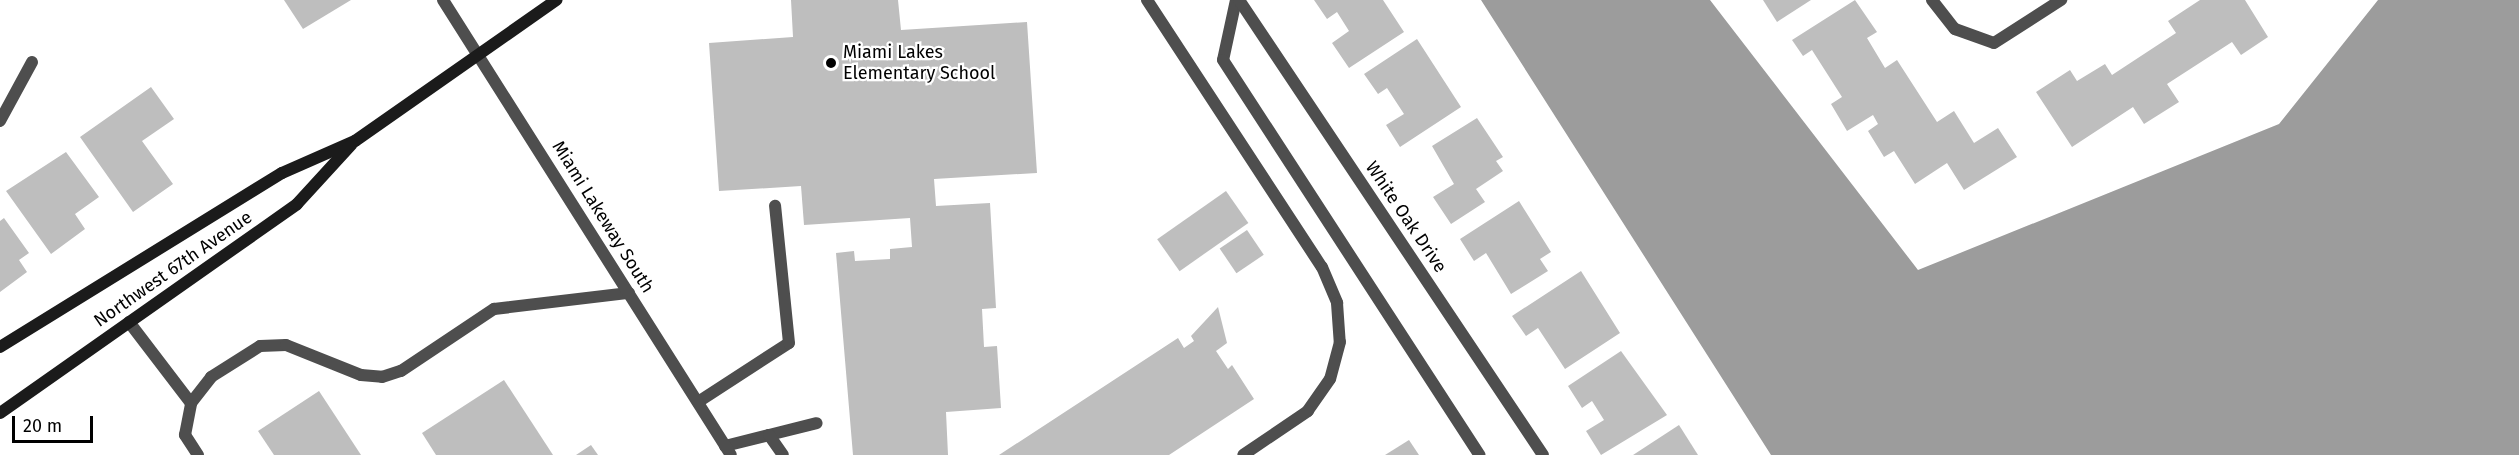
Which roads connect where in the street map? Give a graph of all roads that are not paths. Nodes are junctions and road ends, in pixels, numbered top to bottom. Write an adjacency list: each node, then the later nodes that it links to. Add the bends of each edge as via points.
1 (443, 0): 7 (street, Miami Lakeway South)
2 (556, 0): 7 (main road, Northwest 67th Avenue)
3 (1147, 0): 23 (street, via 1322,267 1337,303 1340,342 1330,379 1308,411)
4 (1238, 0): 24 (street, via 1223,60); 25 (street, White Oak Drive)
5 (1932, 0): 6 (street, via 1955,29 1994,42)
6 (2061, 0)
7 (479, 54): 10 (main road, Northwest 67th Avenue); 12 (street, Miami Lakeway South)
8 (32, 62): 9 (street)
9 (0, 121)
10 (355, 141): 13 (main road, Northwest 67th Avenue, via 297,204); 14 (main road, Northwest 67th Avenue, via 282,173)
11 (775, 206): 15 (street, via 789,343)
12 (629, 293): 15 (street, Miami Lakeway South); 16 (street, via 494,309 401,371 382,377 361,375 285,345 260,346 211,377)
13 (129, 322): 16 (street); 17 (main road, Northwest 67th Avenue)
14 (0, 348)
15 (698, 402): 20 (street, Miami Lakeway South)
16 (190, 403): 21 (street, via 185,435)
17 (0, 412)
18 (817, 423): 19 (street)
19 (769, 435): 20 (street); 22 (street)
20 (728, 450)
21 (198, 455)
22 (783, 455)
23 (1243, 455)
24 (1480, 455)
25 (1544, 455)

